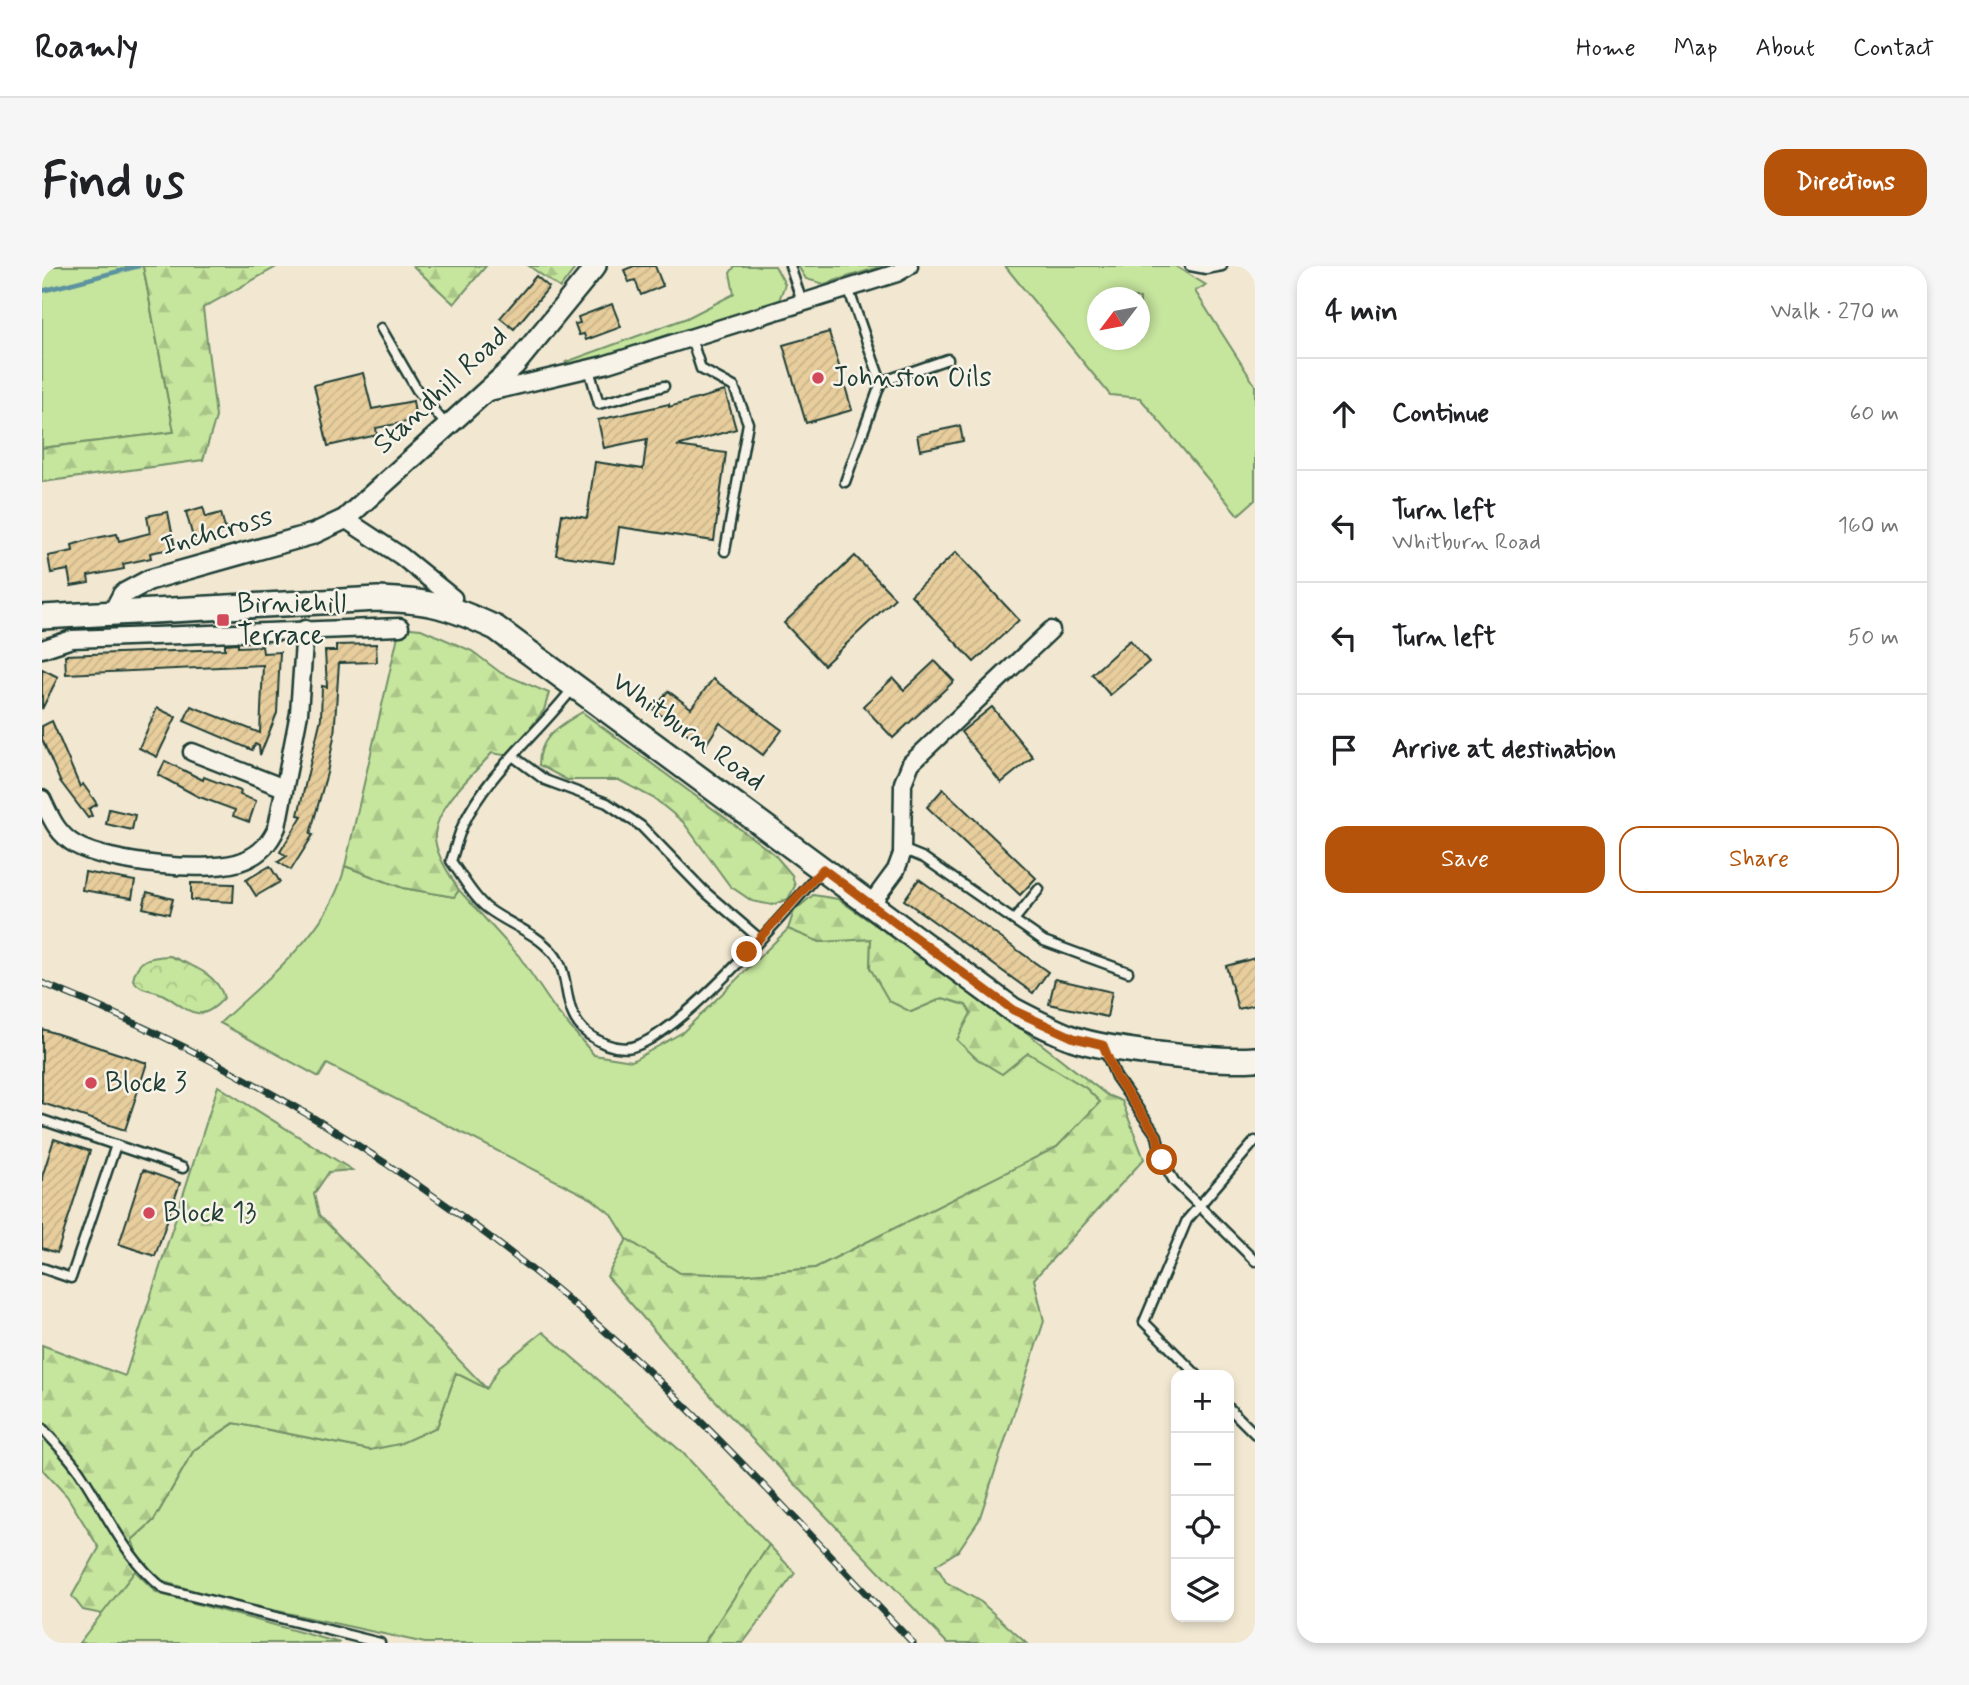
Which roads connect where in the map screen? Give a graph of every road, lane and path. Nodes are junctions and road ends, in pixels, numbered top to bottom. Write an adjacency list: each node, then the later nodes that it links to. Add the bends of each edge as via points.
1 (596, 266): 14 (street, Standhill Road)
2 (790, 266): 7 (lane)
3 (909, 266): 6 (street)
4 (1190, 266): 5 (lane)
5 (1222, 266)
6 (848, 288): 7 (street); 12 (lane)
7 (802, 302): 9 (street)
8 (381, 328): 15 (lane, via 417,390)
9 (691, 337): 11 (street); 18 (lane, via 701,369 734,387 748,423)
10 (948, 359): 12 (lane)
11 (589, 369): 13 (lane, via 599,404); 14 (street)
12 (881, 382): 16 (lane)
13 (664, 386)
14 (489, 391): 15 (street, Standhill Road)
15 (447, 426): 17 (street, Standhill Road)
16 (845, 482)
17 (345, 519): 19 (street, via 453,598); 20 (street, Inchcross, via 313,534 149,580 123,594)
18 (726, 551)
19 (450, 607): 20 (main road, Whitburn Road, via 378,599); 26 (main road, Whitburn Road, via 496,628)
20 (114, 611): 21 (main road, Whitburn Road)
21 (42, 617)
22 (400, 627): 23 (street)
23 (305, 629): 25 (street, via 72,639); 29 (street, via 299,713)
24 (1051, 631): 32 (street, via 911,763 903,783)
25 (42, 649)
26 (575, 686): 28 (lane); 33 (main road, Whitburn Road)
27 (192, 752): 29 (street)
28 (514, 757): 37 (lane, via 545,780 607,803 641,826 704,891); 37 (lane, via 463,824 451,861 485,906 539,939 555,955 567,1005 585,1032 603,1044 624,1048 650,1040)
29 (284, 788): 31 (street, via 270,842 257,854 234,863 183,867 141,863 77,846)
30 (42, 799): 31 (street)
31 (50, 833)
32 (902, 849): 35 (street, via 896,870); 36 (lane, via 924,858)
33 (823, 869): 35 (main road, Whitburn Road); 37 (lane)
34 (1039, 889): 36 (lane)
35 (871, 904): 39 (main road, Whitburn Road, via 1013,1010 1074,1038)
36 (1014, 920): 38 (lane, via 1044,941)
37 (760, 939)
38 (1128, 972)
39 (1103, 1045): 40 (main road, Whitburn Road); 45 (lane, via 1116,1077 1157,1136 1162,1160 1174,1181)
40 (1255, 1059)
41 (42, 1119): 43 (lane)
42 (1255, 1141): 45 (lane)
43 (116, 1145): 44 (lane); 47 (lane, via 71,1278)
44 (183, 1168)
45 (1199, 1205): 46 (lane); 48 (lane, via 1187,1220 1144,1322)
46 (1255, 1261)
47 (42, 1268)
48 (1192, 1370)
49 (1234, 1413): 51 (lane)
50 (42, 1428): 52 (lane, via 80,1473 117,1537 164,1589)
51 (1255, 1434)
52 (380, 1643)

